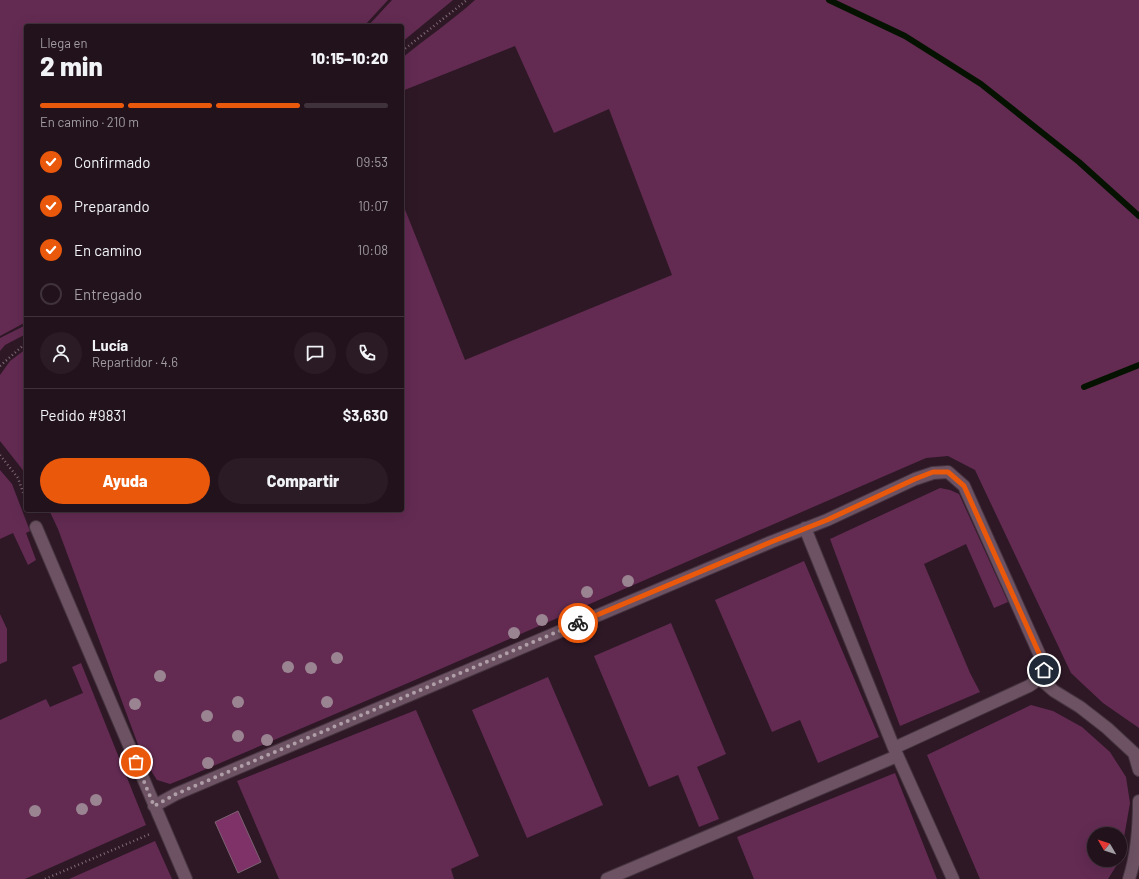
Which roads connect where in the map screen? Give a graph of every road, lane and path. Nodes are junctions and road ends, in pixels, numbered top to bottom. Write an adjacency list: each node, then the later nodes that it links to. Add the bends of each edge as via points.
1 (467, 0): 2 (path)
2 (404, 49)
3 (24, 345): 4 (path)
4 (0, 366)
5 (0, 455): 6 (path, via 18,478)
6 (24, 495)
7 (36, 527): 13 (street)
8 (805, 528): 9 (street, via 915,479 933,472 948,472 964,486 1042,660 1044,670); 10 (street); 13 (street, via 176,794)
9 (1040, 679): 10 (street); 11 (street, via 1107,728 1134,753)
10 (896, 752): 17 (street, via 880,765); 18 (street)
11 (1139, 770)
12 (1139, 801): 19 (street, via 1134,861)
13 (154, 806): 14 (street)
14 (164, 827): 15 (path); 16 (street)
15 (45, 879)
16 (186, 879)
17 (608, 879)
18 (953, 879)
19 (1129, 879)

